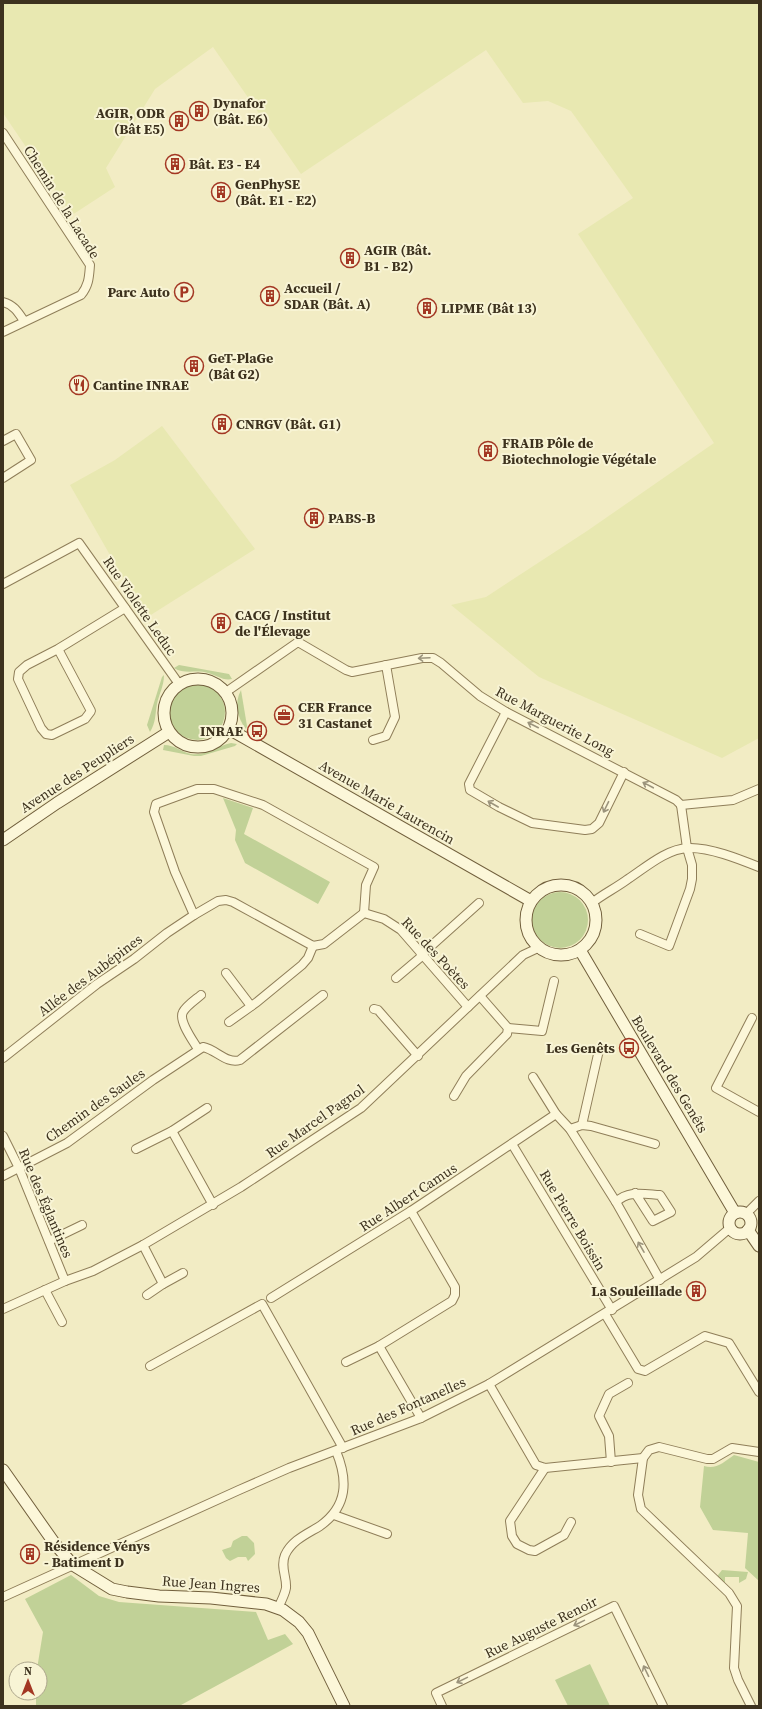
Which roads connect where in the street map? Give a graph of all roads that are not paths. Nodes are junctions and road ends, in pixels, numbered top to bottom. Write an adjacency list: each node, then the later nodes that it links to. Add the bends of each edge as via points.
1 (3, 133): 3 (street, Chemin de la Lacade, via 90,265 89,280 81,294)
2 (3, 302): 3 (street, via 14,307)
3 (24, 322): 4 (street, Chemin de la Lacade)
4 (3, 332)
5 (3, 441): 6 (street, via 16,434 32,460)
6 (3, 478)
7 (3, 584): 8 (street, Rue Violette Leduc, via 79,543)
8 (125, 608): 9 (street); 11 (street, Rue Violette Leduc)
9 (58, 649): 9 (street, via 27,665 19,672 18,679 41,728 46,734 52,735 85,719 91,711)
10 (386, 665): 12 (street, Rue Marguerite Long, via 352,672 298,642); 13 (street, Rue Marguerite Long, one-way to 10, via 480,696 433,658); 16 (street, via 395,717 386,736)
11 (179, 684): 12 (street, via 193,679 205,679); 15 (street, via 168,696 164,708 164,719)
12 (226, 692): 14 (street, via 233,716)
13 (506, 712): 17 (street, Rue Marguerite Long, one-way to 13); 17 (street, one-way to 13, via 598,823 592,829 532,823 499,807 470,790 469,784)
14 (230, 729): 15 (street, via 214,744 202,748 183,744); 23 (street, Avenue Marie Laurencin)
15 (169, 732): 20 (street, Avenue des Peupliers, via 57,802)
16 (373, 740)
17 (624, 772): 19 (street, Rue Marguerite Long, one-way to 17)
18 (759, 789): 19 (street, via 732,800)
19 (682, 805): 21 (street)
20 (3, 840)
21 (687, 848): 22 (street, via 722,854); 25 (street, via 654,861); 28 (street, via 692,865 691,884 669,946)
22 (759, 867)
23 (531, 901): 25 (street, via 541,891 554,885 566,885 577,888); 30 (street, via 525,918 528,933)
24 (479, 903): 32 (street)
25 (592, 903): 31 (street, via 596,927 590,941)
26 (364, 913): 27 (street, via 366,886 374,867 263,804 205,788 156,804 154,812 175,872); 29 (street, via 324,944); 32 (street, Rue des Poètes, via 384,919 401,930)
27 (194, 915): 29 (street, via 218,901 226,900); 48 (street, Allée des Aubépines, via 97,984)
28 (640, 934)
29 (313, 946): 39 (street, via 302,964)
30 (538, 948): 31 (street, via 558,956 573,954); 38 (street, Rue Marcel Pagnol, via 523,955)
31 (580, 950): 68 (street, Boulevard des Genêts)
32 (421, 955): 34 (street); 40 (street, Rue des Poètes)
33 (226, 973): 39 (street)
34 (396, 978)
35 (554, 981): 44 (street, via 542,1031)
36 (201, 995): 45 (street, via 182,1016)
37 (323, 995): 45 (street, via 240,1060 230,1061 203,1047)
38 (480, 996): 40 (street, Rue Marcel Pagnol); 44 (street)
39 (251, 1006): 43 (street)
40 (468, 1007): 47 (street, Rue Marcel Pagnol)
41 (374, 1009): 47 (street, via 378,1010)
42 (752, 1018): 52 (street, via 716,1088)
43 (229, 1022)
44 (508, 1028): 50 (street, via 507,1034 466,1076)
45 (198, 1050): 61 (street, Chemin des Saules, via 67,1143)
46 (599, 1050): 54 (street)
47 (418, 1056): 66 (street, Rue Marcel Pagnol, via 361,1108)
48 (3, 1058)
49 (533, 1077): 53 (street)
50 (454, 1096)
51 (207, 1108): 56 (street)
52 (759, 1112)
53 (556, 1114): 55 (street); 58 (street, Rue Albert Camus)
54 (582, 1125): 55 (street); 59 (street)
55 (570, 1129): 65 (street)
56 (172, 1131): 60 (street); 66 (street)
57 (3, 1136): 61 (street, Rue des Églantines)
58 (512, 1144): 67 (street, Rue Albert Camus); 83 (street, Rue Pierre Boissin)
59 (655, 1144)
60 (136, 1149)
61 (19, 1168): 62 (street, Chemin des Saules); 72 (street, Rue des Églantines)
62 (3, 1176)
63 (635, 1193): 65 (street, via 621,1197)
64 (759, 1201): 68 (street)
65 (616, 1202): 76 (street, one-way to 65)
66 (213, 1205): 73 (street, Rue Marcel Pagnol)
67 (411, 1212): 81 (street, Rue Albert Camus); 85 (street, via 455,1287 455,1295 452,1301)
68 (741, 1213): 70 (street, via 730,1220); 71 (street, via 751,1222)
69 (82, 1225): 72 (street)
70 (730, 1228): 71 (street, via 740,1234); 76 (street, Rue des Fontanelles, via 696,1257)
71 (748, 1230): 74 (street)
72 (49, 1241): 77 (street, Rue des Églantines)
73 (143, 1245): 77 (street, Rue Marcel Pagnol, via 93,1271); 78 (street)
74 (759, 1246)
75 (183, 1273): 78 (street)
76 (660, 1280): 83 (street, Rue des Fontanelles)
77 (65, 1281): 79 (street, Rue Marcel Pagnol)
78 (163, 1284): 80 (street)
79 (45, 1290): 82 (street, Rue Marcel Pagnol); 84 (street)
80 (147, 1295)
81 (271, 1298)
82 (3, 1309)
83 (608, 1312): 89 (street, Rue des Fontanelles); 90 (street, Rue Pierre Boissin, via 638,1369 645,1371 705,1336 711,1337 729,1343)
84 (62, 1322)
85 (378, 1346): 86 (street); 91 (street)
86 (346, 1362)
87 (150, 1366): 92 (street, via 262,1304)
88 (628, 1383): 95 (street, via 609,1394 599,1416 608,1436)
89 (489, 1384): 91 (street, Rue des Fontanelles); 96 (street, via 536,1465)
90 (759, 1392)
91 (421, 1418): 92 (street, Rue des Fontanelles)
92 (340, 1450): 98 (street, via 343,1492); 101 (street, Rue des Fontanelles, via 239,1490)
93 (759, 1452): 94 (street, via 732,1448 714,1459 707,1459 659,1447 649,1450)
94 (643, 1458): 95 (street); 107 (street, via 638,1495 641,1509 730,1594 737,1606 734,1668)
95 (611, 1462): 96 (street)
96 (545, 1468): 99 (street, via 510,1522 512,1536 517,1544 535,1551 564,1535)
97 (3, 1470): 101 (street, Rue Jean Ingres, via 55,1544)
98 (334, 1515): 100 (street); 103 (street, via 300,1537 289,1548 284,1563 286,1588)
99 (571, 1522)
100 (387, 1534)
101 (73, 1565): 102 (street, Rue des Fontanelles); 103 (street, Rue Jean Ingres, via 112,1589 266,1604)
102 (3, 1597)
103 (278, 1608): 104 (street, Rue Jean Ingres, via 299,1622 308,1633)
104 (344, 1706)
105 (442, 1706): 106 (street, Rue Auguste Renoir, one-way to 105, via 614,1606 436,1693)
106 (663, 1706)
107 (751, 1706)

